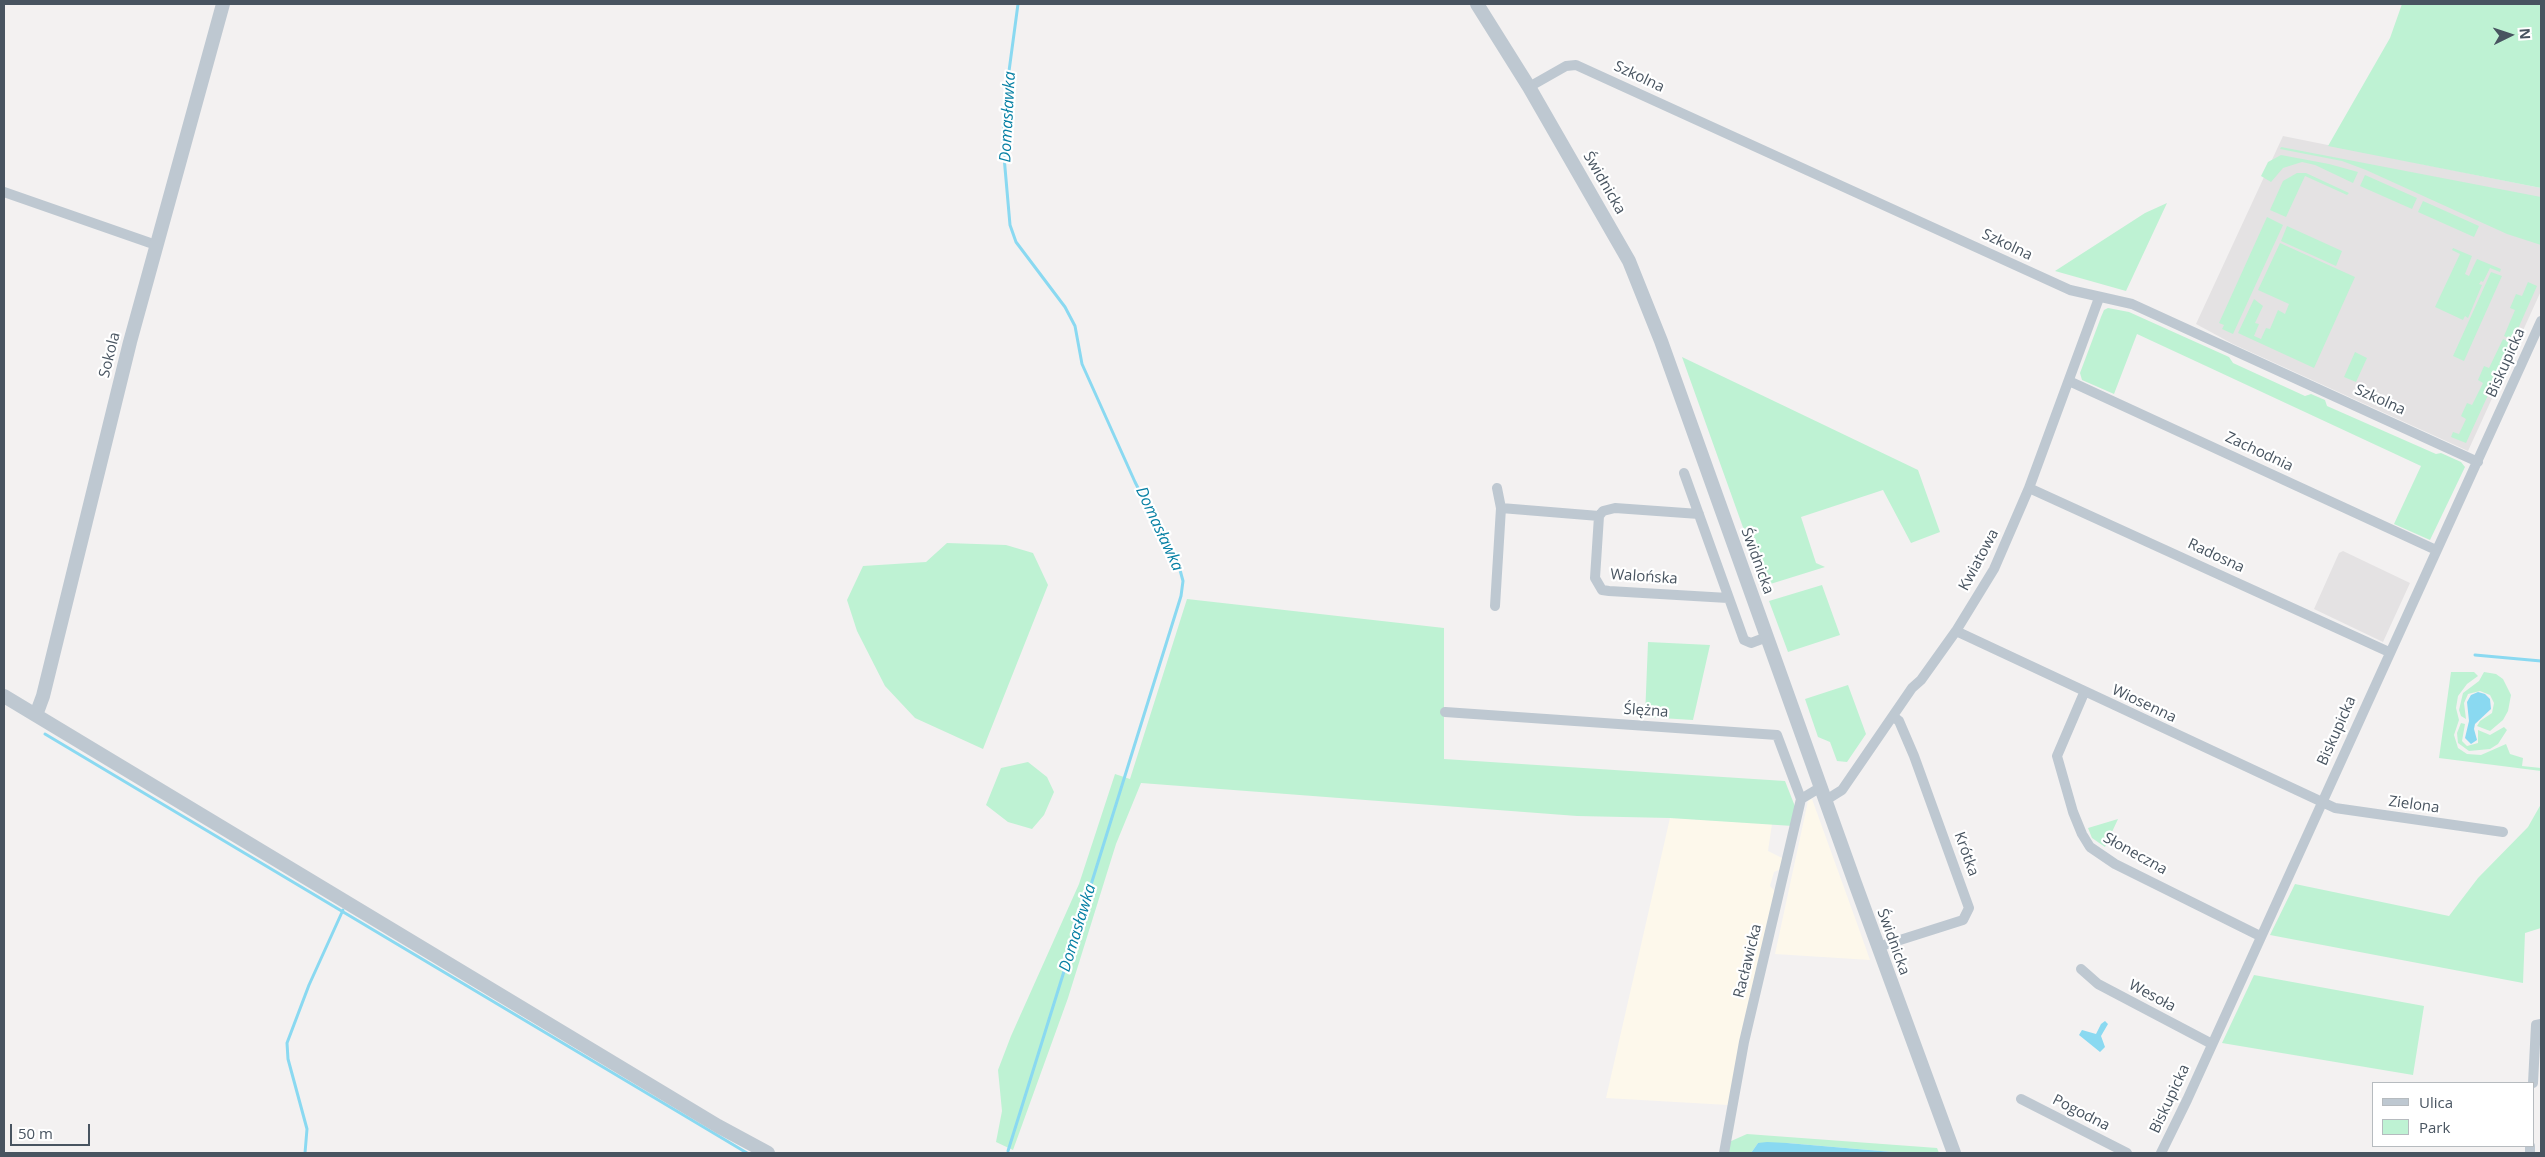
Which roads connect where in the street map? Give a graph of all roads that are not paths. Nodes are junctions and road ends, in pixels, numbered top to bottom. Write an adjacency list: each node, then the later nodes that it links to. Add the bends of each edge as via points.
1 (223, 4): 5 (street, Sokola)
2 (1477, 4): 3 (street, Świdnicka)
3 (1529, 87): 6 (street, Szkolna, via 1566,66 1576,65 2070,290); 20 (street, Świdnicka, via 1629,261 1661,340)
4 (4, 192): 5 (street)
5 (156, 245): 25 (street, Sokola)
6 (2099, 298): 8 (street, Kwiatowa); 9 (street, Szkolna, via 2132,304)
7 (2541, 321): 9 (street, Biskupicka)
8 (2069, 381): 12 (street, Kwiatowa); 16 (street, Zachodnia)
9 (2478, 462): 16 (street, Biskupicka)
10 (1684, 474): 14 (street)
11 (1497, 488): 13 (street)
12 (2029, 488): 19 (street, Kwiatowa, via 1994,569); 21 (street, Radosna)
13 (1501, 508): 15 (street); 18 (street)
14 (1699, 514): 15 (street, via 1615,508); 17 (street)
15 (1599, 516): 17 (street, Walońska, via 1595,578 1602,590)
16 (2436, 550): 21 (street, Biskupicka)
17 (1728, 598): 20 (street, via 1744,640 1751,643)
18 (1495, 606)
19 (1956, 631): 22 (street, Wiosenna); 26 (street, Kwiatowa)
20 (1767, 637): 27 (street, Świdnicka)
21 (2389, 652): 29 (street, Biskupicka)
22 (2084, 693): 29 (street, Wiosenna); 31 (street, Słoneczna, via 2057,756 2073,812 2090,847 2114,864)
23 (4, 696): 25 (street)
24 (1445, 712): 28 (street, Ślężna, via 1777,735)
25 (36, 715): 38 (street)
26 (1894, 717): 27 (street, Kwiatowa, via 1842,790); 32 (street, Krótka, via 1900,721 1914,756 1969,908 1963,920)
27 (1824, 793): 28 (street); 32 (street, Świdnicka)
28 (1801, 799): 39 (street, Racławicka, via 1744,1042)
29 (2321, 803): 30 (street, Zielona, via 2335,808); 31 (street, Biskupicka)
30 (2503, 832)
31 (2260, 936): 35 (street, Biskupicka)
32 (1878, 947): 40 (street, Świdnicka)
33 (2080, 969): 35 (street, Wesoła, via 2098,984)
34 (2540, 1022): 36 (street)
35 (2212, 1044): 42 (street, Biskupicka)
36 (2533, 1082)
37 (2020, 1099): 41 (street, Pogodna)
38 (768, 1153)
39 (1724, 1153)
40 (1954, 1153)
41 (2128, 1153)
42 (2161, 1153)

